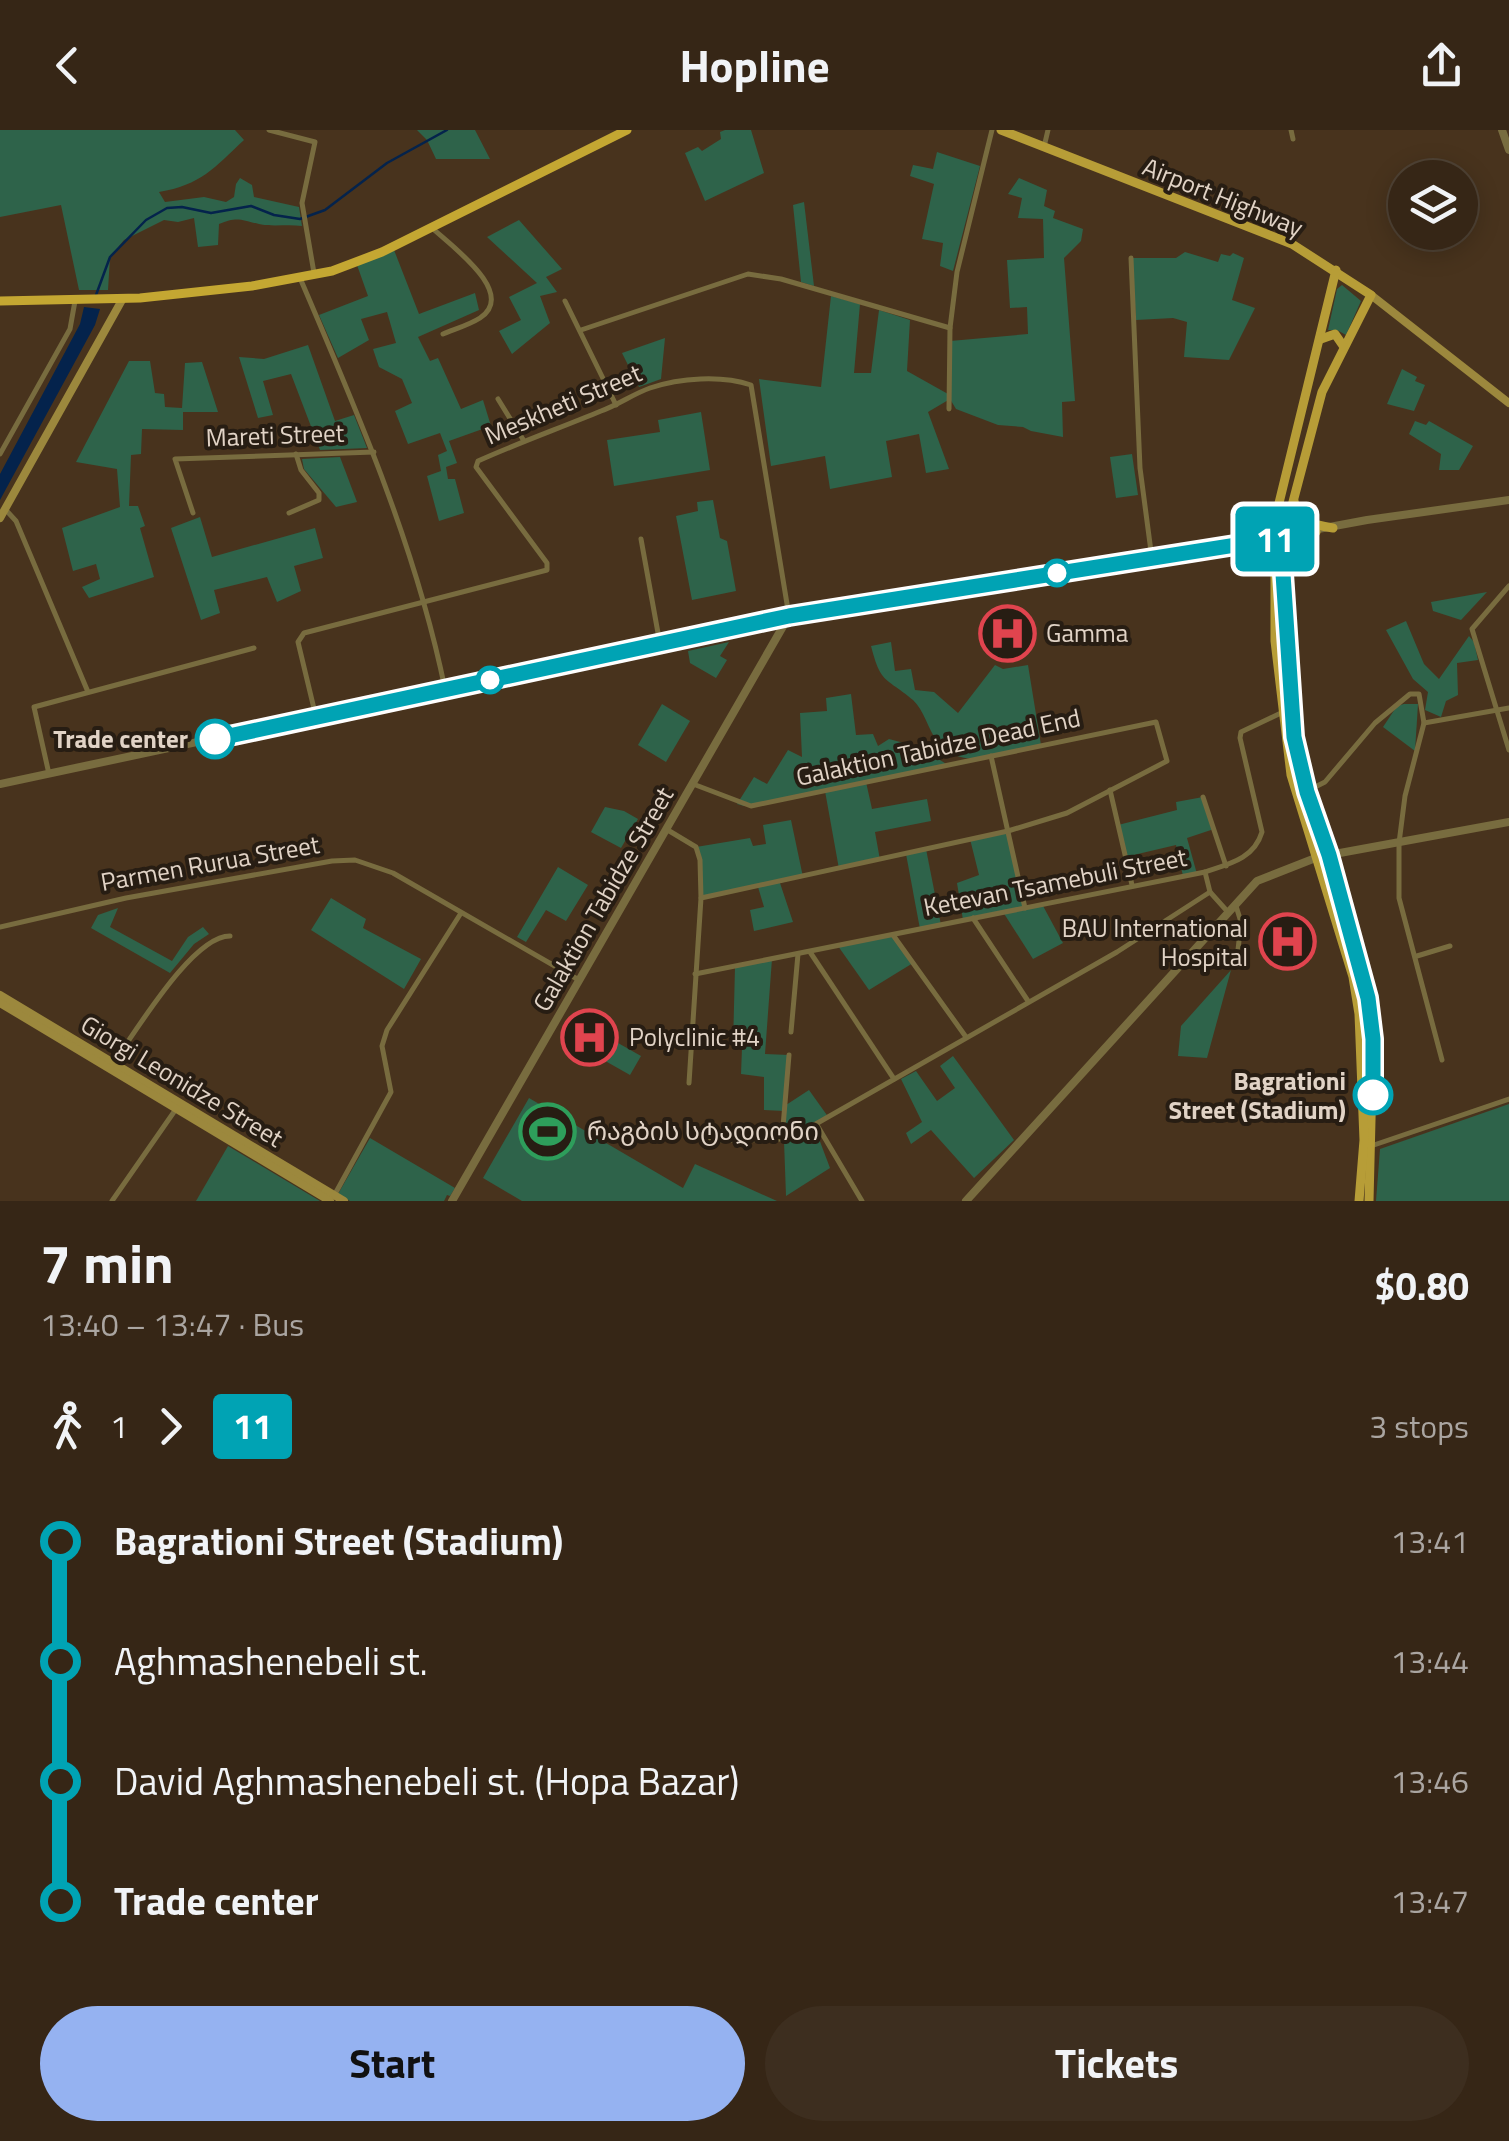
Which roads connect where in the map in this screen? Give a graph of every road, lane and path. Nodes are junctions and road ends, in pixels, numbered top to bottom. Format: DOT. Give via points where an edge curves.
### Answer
graph roads {
  1 [pos="269,130"];
  2 [pos="627,130"];
  3 [pos="992,130"];
  4 [pos="1001,130"];
  5 [pos="1048,130"];
  6 [pos="1291,130"];
  7 [pos="1502,130"];
  8 [pos="1293,139"];
  9 [pos="1044,147"];
  10 [pos="1509,150"];
  11 [pos="431,227"];
  12 [pos="1131,258"];
  13 [pos="1336,270"];
  14 [pos="314,275"];
  15 [pos="300,278"];
  16 [pos="1371,295"];
  17 [pos="75,298"];
  18 [pos="122,300"];
  19 [pos="566,300"];
  20 [pos="0,301"];
  21 [pos="950,328"];
  22 [pos="581,330"];
  23 [pos="443,334"];
  24 [pos="1321,339"];
  25 [pos="1344,347"];
  26 [pos="498,399"];
  27 [pos="1509,403"];
  28 [pos="616,404"];
  29 [pos="949,409"];
  30 [pos="524,441"];
  31 [pos="374,452"];
  32 [pos="0,454"];
  33 [pos="296,454"];
  34 [pos="1294,495"];
  35 [pos="1509,500"];
  36 [pos="1279,503"];
  37 [pos="2,513"];
  38 [pos="193,513"];
  39 [pos="289,513"];
  40 [pos="1332,528"];
  41 [pos="1316,532"];
  42 [pos="641,538"];
  43 [pos="1281,538"];
  44 [pos="1246,542"];
  45 [pos="1222,547"];
  46 [pos="1152,560"];
  47 [pos="1279,571"];
  48 [pos="1509,586"];
  49 [pos="422,601"];
  50 [pos="789,616"];
  51 [pos="660,644"];
  52 [pos="254,648"];
  53 [pos="446,690"];
  54 [pos="89,693"];
  55 [pos="1509,708"];
  56 [pos="1497,710"];
  57 [pos="1281,713"];
  58 [pos="316,717"];
  59 [pos="1424,723"];
  60 [pos="1509,750"];
  61 [pos="991,756"];
  62 [pos="49,774"];
  63 [pos="0,784"];
  64 [pos="692,784"];
  65 [pos="1110,790"];
  66 [pos="1307,792"];
  67 [pos="1203,798"];
  68 [pos="1509,822"];
  69 [pos="666,829"];
  70 [pos="1008,831"];
  71 [pos="1400,843"];
  72 [pos="1324,856"];
  73 [pos="1226,866"];
  74 [pos="1205,872"];
  75 [pos="1132,886"];
  76 [pos="1210,892"];
  77 [pos="701,898"];
  78 [pos="1231,907"];
  79 [pos="1025,908"];
  80 [pos="462,912"];
  81 [pos="974,918"];
  82 [pos="0,927"];
  83 [pos="894,934"];
  84 [pos="230,936"];
  85 [pos="1450,946"];
  86 [pos="1238,950"];
  87 [pos="810,952"];
  88 [pos="798,954"];
  89 [pos="1416,956"];
  90 [pos="695,974"];
  91 [pos="580,980"];
  92 [pos="0,995"];
  93 [pos="1028,1001"];
  94 [pos="0,1003"];
  95 [pos="791,1032"];
  96 [pos="966,1036"];
  97 [pos="789,1055"];
  98 [pos="1442,1060"];
  99 [pos="111,1066"];
  100 [pos="895,1080"];
  101 [pos="689,1083"];
  102 [pos="1509,1099"];
  103 [pos="176,1109"];
  104 [pos="817,1125"];
  105 [pos="782,1139"];
  106 [pos="705,1142"];
  107 [pos="1368,1147"];
  108 [pos="332,1199"];
  109 [pos="112,1201"];
  110 [pos="344,1201"];
  111 [pos="452,1201"];
  112 [pos="862,1201"];
  113 [pos="966,1201"];
  114 [pos="1358,1201"];
  115 [pos="1369,1201"];
  1 -- 14 [label="street" via="315,142 302,209"];
  2 -- 11 [label="highway"];
  3 -- 21 [label="street"];
  4 -- 9 [label="main road, Airport Highway"];
  5 -- 9 [label="street"];
  6 -- 8 [label="street"];
  7 -- 10 [label="street"];
  9 -- 13 [label="main road, Airport Highway" via="1292,244"];
  11 -- 14 [label="highway"];
  11 -- 23 [label="street" via="488,283 492,300 483,316"];
  12 -- 46 [label="street" via="1140,468"];
  13 -- 16 [label="main road, Airport Highway"];
  13 -- 24 [label="main road"];
  14 -- 15 [label="highway"];
  15 -- 18 [label="highway"];
  15 -- 31 [label="street"];
  16 -- 25 [label="main road"];
  16 -- 27 [label="main road, Airport Highway"];
  17 -- 18 [label="highway"];
  17 -- 20 [label="highway"];
  17 -- 32 [label="street" via="70,328"];
  18 -- 37 [label="main road"];
  19 -- 22 [label="street"];
  21 -- 22 [label="street" via="748,274"];
  21 -- 29 [label="street"];
  22 -- 28 [label="street"];
  24 -- 25 [label="main road" via="1335,334"];
  24 -- 36 [label="main road"];
  25 -- 34 [label="main road" via="1322,392"];
  26 -- 30 [label="street"];
  28 -- 30 [label="street, Meskheti Street"];
  28 -- 50 [label="street, Meskheti Street" via="672,382 750,386"];
  30 -- 49 [label="street, Meskheti Street" via="476,465 547,570"];
  31 -- 33 [label="street, Mareti Street"];
  31 -- 49 [label="street"];
  33 -- 38 [label="street, Mareti Street" via="176,459"];
  33 -- 39 [label="street" via="320,493 319,500"];
  34 -- 40 [label="main road" via="1303,519"];
  34 -- 43 [label="main road"];
  35 -- 40 [label="street"];
  36 -- 43 [label="main road"];
  36 -- 44 [label="main road" via="1266,527"];
  37 -- 54 [label="street" via="16,520"];
  40 -- 41 [label="street"];
  41 -- 43 [label="street"];
  41 -- 47 [label="main road"];
  42 -- 51 [label="street"];
  43 -- 44 [label="street"];
  43 -- 47 [label="main road"];
  44 -- 45 [label="street"];
  45 -- 46 [label="street"];
  45 -- 47 [label="main road" via="1256,555"];
  46 -- 50 [label="street"];
  47 -- 57 [label="main road"];
  47 -- 66 [label="main road" via="1294,737"];
  48 -- 56 [label="street" via="1472,629"];
  49 -- 53 [label="street"];
  49 -- 58 [label="street" via="300,637"];
  50 -- 51 [label="street"];
  50 -- 64 [label="street, Galaktion Tabidze Street"];
  51 -- 53 [label="street"];
  52 -- 54 [label="street"];
  53 -- 58 [label="street"];
  54 -- 62 [label="street" via="33,709"];
  55 -- 56 [label="street"];
  56 -- 59 [label="street"];
  56 -- 60 [label="street"];
  57 -- 72 [label="main road" via="1291,776"];
  57 -- 73 [label="street, Ketevan Tsamebuli Street" via="1242,732 1262,832 1252,852"];
  58 -- 62 [label="street"];
  59 -- 66 [label="street" via="1422,700 1414,692"];
  59 -- 71 [label="street"];
  61 -- 64 [label="street, Galaktion Tabidze Dead End" via="751,806"];
  61 -- 65 [label="street, Galaktion Tabidze Dead End" via="1156,722 1167,760"];
  61 -- 70 [label="street"];
  62 -- 63 [label="street"];
  64 -- 69 [label="street, Galaktion Tabidze Street"];
  65 -- 70 [label="street" via="1067,813"];
  65 -- 75 [label="street"];
  66 -- 72 [label="main road"];
  67 -- 73 [label="street"];
  68 -- 71 [label="street"];
  69 -- 77 [label="street" via="696,847"];
  69 -- 91 [label="street, Galaktion Tabidze Street"];
  70 -- 77 [label="street"];
  70 -- 79 [label="street"];
  71 -- 72 [label="street"];
  71 -- 89 [label="street" via="1399,898"];
  72 -- 78 [label="street" via="1257,881"];
  72 -- 107 [label="main road" via="1359,1014"];
  73 -- 74 [label="street, Ketevan Tsamebuli Street"];
  74 -- 75 [label="street, Ketevan Tsamebuli Street"];
  74 -- 76 [label="street"];
  75 -- 79 [label="street, Ketevan Tsamebuli Street"];
  76 -- 78 [label="street"];
  76 -- 93 [label="street"];
  77 -- 90 [label="street"];
  78 -- 86 [label="street" via="1241,922"];
  78 -- 113 [label="street"];
  79 -- 81 [label="street, Ketevan Tsamebuli Street"];
  80 -- 82 [label="street, Parmen Rurua Street" via="393,873 338,860"];
  80 -- 91 [label="street, Parmen Rurua Street"];
  80 -- 108 [label="street" via="387,1030 382,1046 391,1092"];
  81 -- 83 [label="street, Ketevan Tsamebuli Street"];
  81 -- 93 [label="street"];
  83 -- 87 [label="street, Ketevan Tsamebuli Street"];
  83 -- 96 [label="street"];
  84 -- 99 [label="street" via="210,941 192,958"];
  85 -- 89 [label="street"];
  87 -- 88 [label="street, Ketevan Tsamebuli Street"];
  87 -- 100 [label="street"];
  88 -- 90 [label="street, Ketevan Tsamebuli Street"];
  88 -- 95 [label="street"];
  89 -- 98 [label="street"];
  90 -- 101 [label="street"];
  91 -- 111 [label="street, Galaktion Tabidze Street"];
  92 -- 99 [label="main road, Giorgi Leonidze Street"];
  93 -- 96 [label="street"];
  94 -- 99 [label="main road, Giorgi Leonidze Street"];
  96 -- 100 [label="street"];
  97 -- 105 [label="street"];
  99 -- 103 [label="main road, Giorgi Leonidze Street"];
  99 -- 108 [label="main road, Giorgi Leonidze Street"];
  100 -- 104 [label="street"];
  102 -- 107 [label="street"];
  103 -- 108 [label="main road, Giorgi Leonidze Street"];
  103 -- 109 [label="street"];
  104 -- 105 [label="street"];
  104 -- 112 [label="street"];
  105 -- 106 [label="street"];
  107 -- 114 [label="main road"];
  107 -- 115 [label="main road"];
  108 -- 110 [label="main road, Giorgi Leonidze Street"];
}
